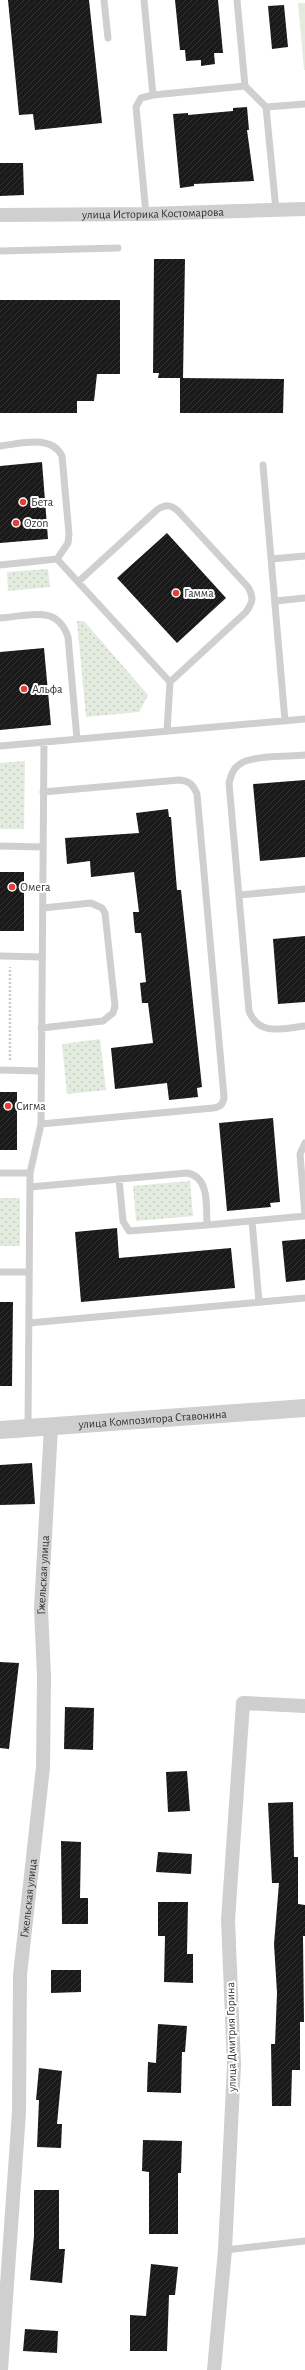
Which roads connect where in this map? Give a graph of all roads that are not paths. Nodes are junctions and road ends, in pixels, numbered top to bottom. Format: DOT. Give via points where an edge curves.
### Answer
graph roads {
  1 [pos="104,0"];
  2 [pos="144,0"];
  3 [pos="237,0"];
  4 [pos="108,38"];
  5 [pos="245,86"];
  6 [pos="153,95"];
  7 [pos="305,104"];
  8 [pos="266,107"];
  9 [pos="305,209"];
  10 [pos="276,210"];
  11 [pos="146,214"];
  12 [pos="0,215"];
  13 [pos="118,248"];
  14 [pos="0,251"];
  15 [pos="0,446"];
  16 [pos="263,465"];
  17 [pos="305,556"];
  18 [pos="57,559"];
  19 [pos="271,559"];
  20 [pos="0,565"];
  21 [pos="78,582"];
  22 [pos="305,598"];
  23 [pos="275,600"];
  24 [pos="0,618"];
  25 [pos="170,682"];
  26 [pos="305,719"];
  27 [pos="285,721"];
  28 [pos="168,731"];
  29 [pos="78,739"];
  30 [pos="44,742"];
  31 [pos="0,746"];
  32 [pos="305,755"];
  33 [pos="44,792"];
  34 [pos="0,846"];
  35 [pos="43,847"];
  36 [pos="305,889"];
  37 [pos="239,895"];
  38 [pos="42,908"];
  39 [pos="0,956"];
  40 [pos="42,957"];
  41 [pos="305,1026"];
  42 [pos="42,1028"];
  43 [pos="0,1070"];
  44 [pos="41,1071"];
  45 [pos="41,1124"];
  46 [pos="305,1143"];
  47 [pos="0,1173"];
  48 [pos="30,1173"];
  49 [pos="119,1179"];
  50 [pos="30,1187"];
  51 [pos="305,1216"];
  52 [pos="252,1221"];
  53 [pos="207,1225"];
  54 [pos="0,1272"];
  55 [pos="29,1272"];
  56 [pos="305,1298"];
  57 [pos="259,1302"];
  58 [pos="29,1323"];
  59 [pos="305,1408"];
  60 [pos="51,1427"];
  61 [pos="28,1428"];
  62 [pos="0,1430"];
  63 [pos="305,1706"];
  64 [pos="305,2241"];
  65 [pos="225,2250"];
  66 [pos="2,2332"];
  67 [pos="1,2370"];
  68 [pos="214,2370"];
  1 -- 4 [label="lane"];
  2 -- 6 [label="lane"];
  3 -- 5 [label="lane"];
  5 -- 6 [label="lane"];
  5 -- 8 [label="lane"];
  6 -- 11 [label="lane" via="141,98 136,107"];
  7 -- 8 [label="lane"];
  8 -- 10 [label="lane"];
  9 -- 10 [label="street, улица Историка Костомарова"];
  10 -- 11 [label="street, улица Историка Костомарова"];
  11 -- 12 [label="street, улица Историка Костомарова"];
  13 -- 14 [label="lane"];
  15 -- 18 [label="lane" via="45,442 53,444 62,456 69,534 68,543"];
  16 -- 19 [label="lane"];
  17 -- 19 [label="lane"];
  18 -- 20 [label="lane"];
  18 -- 21 [label="lane"];
  19 -- 23 [label="lane"];
  21 -- 25 [label="lane"];
  21 -- 25 [label="lane" via="165,505 172,506 248,587 253,595 252,603 246,612"];
  22 -- 23 [label="lane"];
  23 -- 27 [label="lane"];
  24 -- 29 [label="lane" via="45,614 57,618 64,626 68,637"];
  25 -- 28 [label="lane"];
  26 -- 27 [label="lane"];
  27 -- 28 [label="lane"];
  28 -- 29 [label="lane"];
  29 -- 30 [label="lane"];
  30 -- 31 [label="lane"];
  30 -- 33 [label="lane"];
  32 -- 37 [label="lane" via="250,760 239,764 232,772 229,783"];
  33 -- 35 [label="lane"];
  33 -- 45 [label="lane" via="179,780 188,781 193,786 197,794 224,1097 220,1107"];
  34 -- 35 [label="lane"];
  35 -- 38 [label="lane"];
  36 -- 37 [label="lane"];
  37 -- 41 [label="lane" via="253,1020 262,1028"];
  38 -- 40 [label="lane"];
  38 -- 42 [label="lane" via="91,903 105,912 115,1006 114,1013 103,1021"];
  39 -- 40 [label="lane"];
  40 -- 42 [label="lane"];
  42 -- 44 [label="lane"];
  43 -- 44 [label="lane"];
  44 -- 45 [label="lane"];
  45 -- 48 [label="lane"];
  46 -- 51 [label="lane" via="300,1154"];
  47 -- 48 [label="lane"];
  48 -- 50 [label="lane"];
  49 -- 50 [label="lane"];
  49 -- 53 [label="lane" via="195,1174 204,1186"];
  49 -- 53 [label="lane" via="123,1221 129,1230"];
  50 -- 55 [label="lane"];
  51 -- 52 [label="lane"];
  52 -- 53 [label="lane"];
  52 -- 57 [label="lane"];
  54 -- 55 [label="lane"];
  55 -- 58 [label="lane"];
  56 -- 57 [label="lane"];
  57 -- 58 [label="lane"];
  58 -- 61 [label="lane"];
  59 -- 60 [label="street, улица Композитора Ставонина"];
  60 -- 61 [label="street, улица Композитора Ставонина"];
  60 -- 66 [label="street, Гжельская улица" via="41,1608 43,1767 20,1975 19,2112"];
  61 -- 62 [label="street, улица Композитора Ставонина"];
  63 -- 65 [label="street, улица Дмитрия Горина" via="243,1703 228,1920 234,2065"];
  64 -- 65 [label="lane"];
  65 -- 68 [label="street, улица Дмитрия Горина"];
  66 -- 67 [label="street, Гжельская улица"];
}
